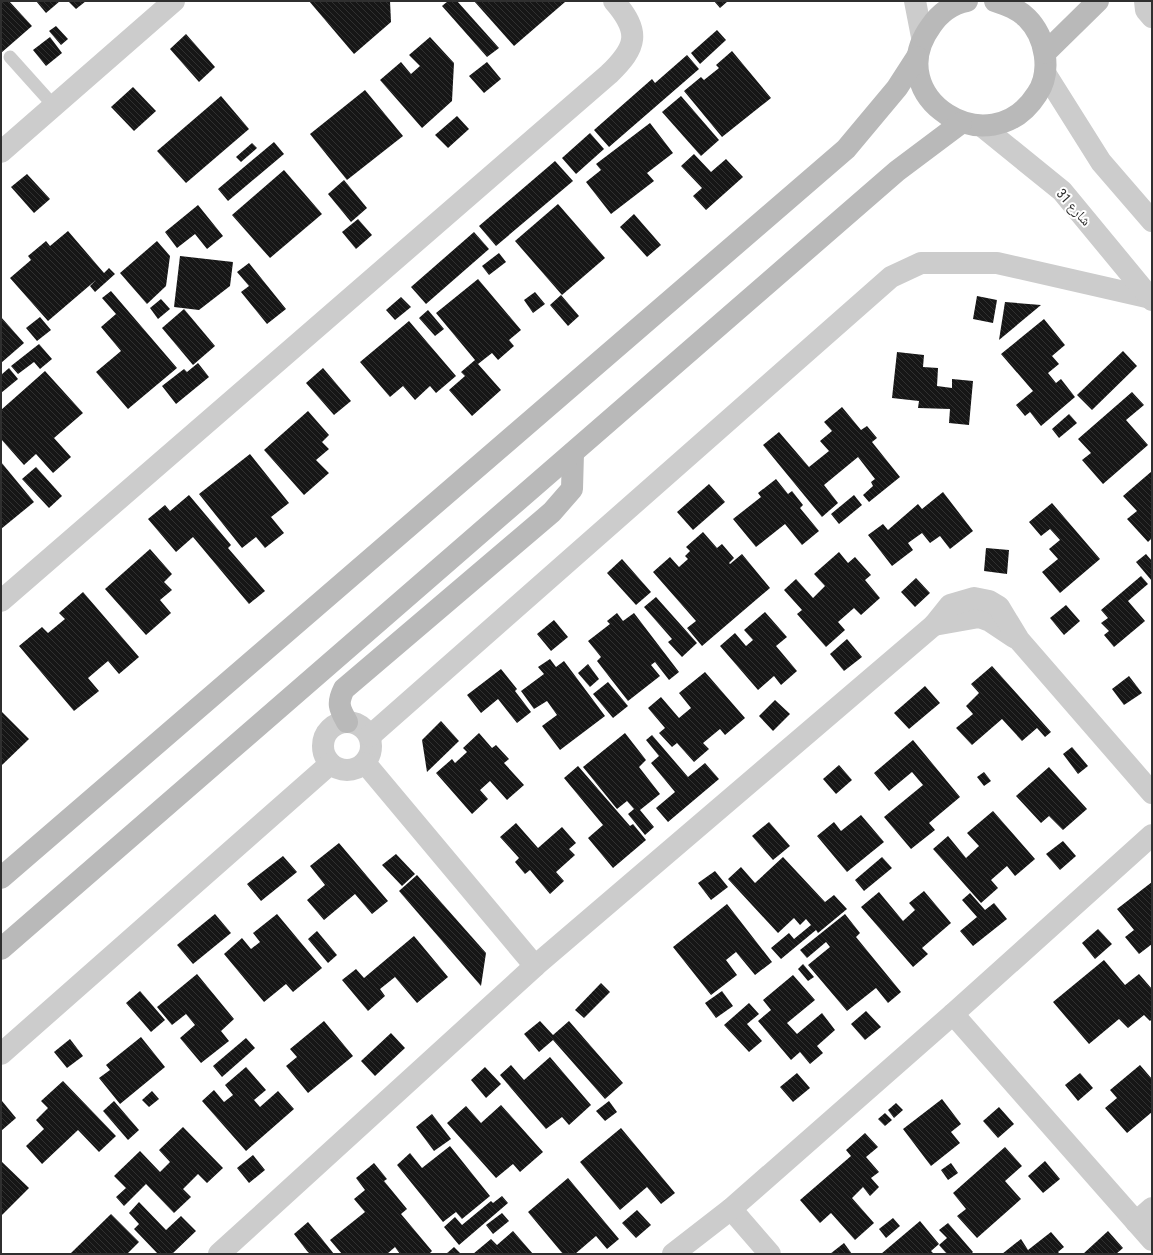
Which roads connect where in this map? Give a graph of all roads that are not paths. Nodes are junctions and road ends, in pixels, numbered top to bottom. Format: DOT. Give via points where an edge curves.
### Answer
graph roads {
  1 [pos="174,1"];
  2 [pos="614,1"];
  3 [pos="915,1"];
  4 [pos="968,1"];
  5 [pos="996,1"];
  6 [pos="1098,1"];
  7 [pos="1145,1"];
  8 [pos="1152,17"];
  9 [pos="920,47"];
  10 [pos="10,57"];
  11 [pos="1045,63"];
  12 [pos="54,106"];
  13 [pos="961,123"];
  14 [pos="983,127"];
  15 [pos="1,152"];
  16 [pos="1152,221"];
  17 [pos="1151,299"];
  18 [pos="573,453"];
  19 [pos="1,601"];
  20 [pos="347,722"];
  21 [pos="370,736"];
  22 [pos="330,764"];
  23 [pos="365,764"];
  24 [pos="1152,793"];
  25 [pos="1152,835"];
  26 [pos="1,878"];
  27 [pos="1,949"];
  28 [pos="535,966"];
  29 [pos="953,1014"];
  30 [pos="1,1054"];
  31 [pos="731,1209"];
  32 [pos="1144,1215"];
  33 [pos="1152,1240"];
  34 [pos="219,1254"];
  35 [pos="673,1254"];
  36 [pos="770,1254"];
  1 -- 12 [label="street"];
  2 -- 19 [label="street" via="628,19 632,35 630,50 609,74"];
  3 -- 9 [label="street"];
  4 -- 9 [label="main road" via="949,8 937,17"];
  5 -- 11 [label="main road" via="1012,7 1028,18 1039,34"];
  6 -- 11 [label="main road"];
  7 -- 8 [label="street" via="1146,10"];
  9 -- 13 [label="main road" via="918,77 924,90 939,110"];
  9 -- 26 [label="main road" via="897,88 846,149"];
  10 -- 12 [label="lane"];
  11 -- 14 [label="main road" via="1038,94 1024,111 1005,122"];
  11 -- 16 [label="street" via="1101,162"];
  12 -- 15 [label="street"];
  13 -- 14 [label="main road"];
  13 -- 18 [label="main road" via="897,171"];
  14 -- 17 [label="street, شارع 31" via="1062,191"];
  17 -- 21 [label="street" via="997,263 921,263 891,277"];
  18 -- 20 [label="main road" via="572,489 552,512 344,689 338,700"];
  18 -- 27 [label="main road"];
  20 -- 21 [label="street" via="356,723"];
  20 -- 22 [label="street" via="329,729 324,737 322,747 324,756"];
  21 -- 23 [label="street" via="371,750"];
  22 -- 23 [label="street" via="348,771"];
  22 -- 30 [label="street"];
  23 -- 28 [label="street"];
  24 -- 28 [label="street" via="1019,640 999,606 974,598 950,605 934,625"];
  25 -- 29 [label="street"];
  28 -- 34 [label="street"];
  29 -- 31 [label="street"];
  29 -- 32 [label="street"];
  31 -- 35 [label="street"];
  31 -- 36 [label="street"];
  32 -- 33 [label="street"];
}
